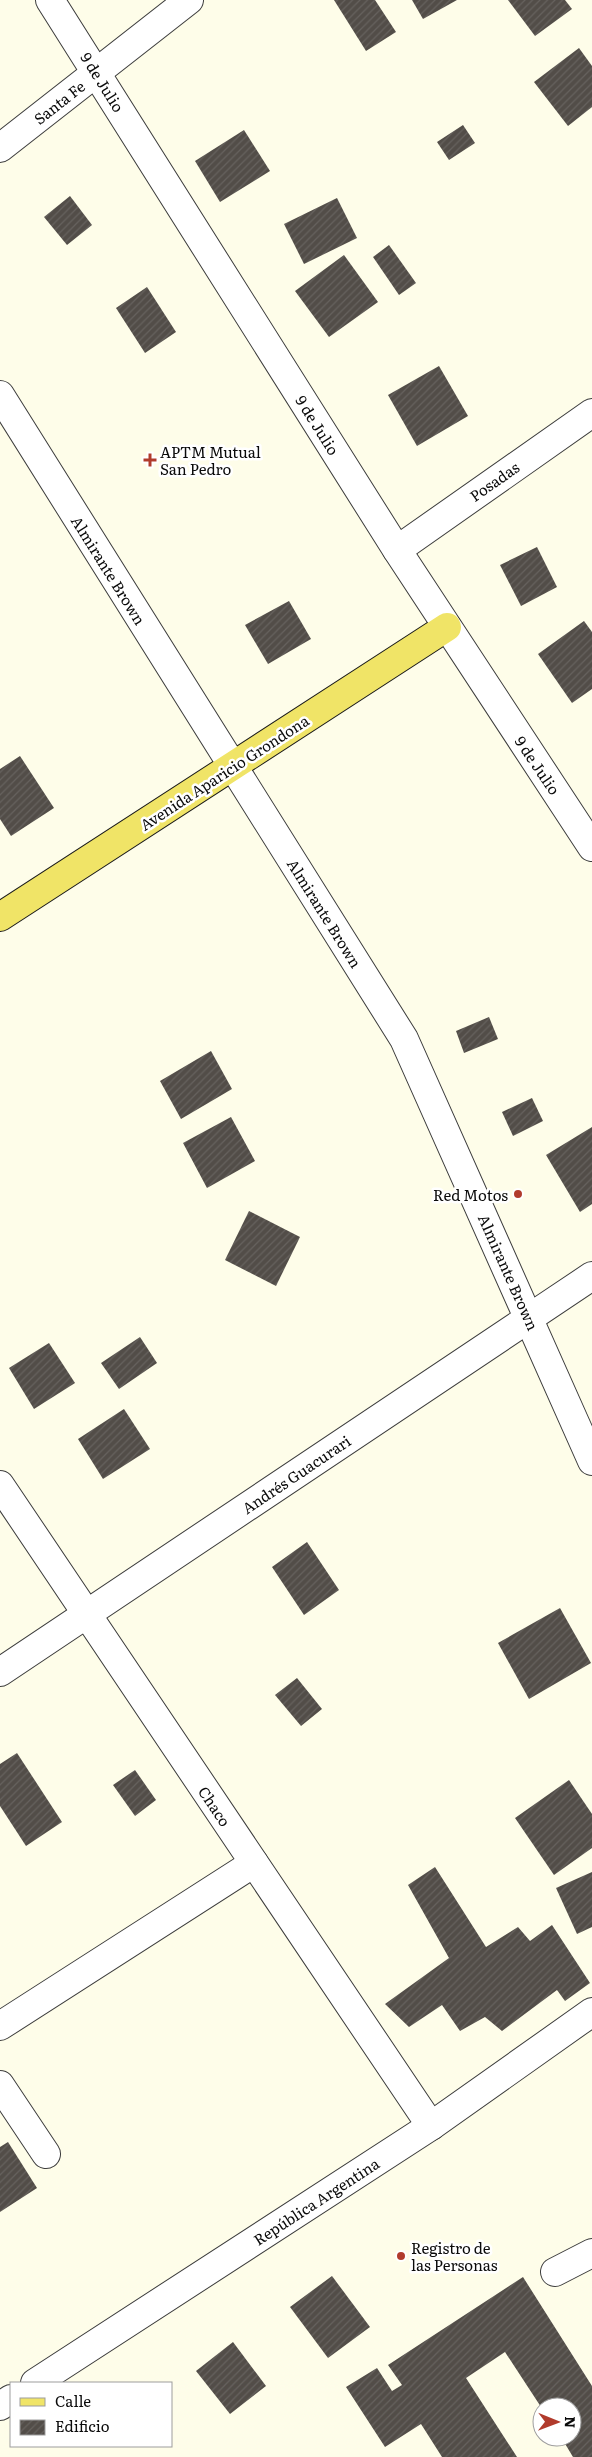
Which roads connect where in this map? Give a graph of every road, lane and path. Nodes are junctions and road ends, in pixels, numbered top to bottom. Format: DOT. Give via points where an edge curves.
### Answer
graph roads {
  1 [pos="50,0"];
  2 [pos="189,0"];
  3 [pos="97,72"];
  4 [pos="0,148"];
  5 [pos="0,395"];
  6 [pos="592,413"];
  7 [pos="397,550"];
  8 [pos="447,627"];
  9 [pos="233,767"];
  10 [pos="592,846"];
  11 [pos="0,917"];
  12 [pos="592,1276"];
  13 [pos="530,1317"];
  14 [pos="592,1461"];
  15 [pos="0,1485"];
  16 [pos="86,1616"];
  17 [pos="0,1672"];
  18 [pos="254,1863"];
  19 [pos="592,2012"];
  20 [pos="0,2026"];
  21 [pos="0,2085"];
  22 [pos="431,2126"];
  23 [pos="46,2154"];
  24 [pos="592,2253"];
  25 [pos="555,2272"];
  26 [pos="37,2382"];
  1 -- 3 [label="street, 9 de Julio"];
  2 -- 3 [label="street, Santa Fe"];
  3 -- 4 [label="street, Santa Fe"];
  3 -- 7 [label="street, 9 de Julio"];
  5 -- 9 [label="street, Almirante Brown"];
  6 -- 7 [label="street, Posadas"];
  7 -- 8 [label="street, 9 de Julio"];
  8 -- 9 [label="main road, Avenida Aparicio Grondona"];
  8 -- 10 [label="street, 9 de Julio"];
  9 -- 11 [label="main road, Avenida Aparicio Grondona"];
  9 -- 13 [label="street, Almirante Brown" via="404,1039"];
  12 -- 13 [label="street, Andrés Guacurari"];
  13 -- 14 [label="street, Almirante Brown"];
  13 -- 16 [label="street, Andrés Guacurari"];
  15 -- 16 [label="street, Chaco"];
  16 -- 17 [label="street, Andrés Guacurari"];
  16 -- 18 [label="street, Chaco"];
  18 -- 20 [label="street"];
  18 -- 22 [label="street, Chaco"];
  19 -- 22 [label="street, República Argentina"];
  21 -- 23 [label="street"];
  22 -- 26 [label="street, República Argentina"];
  24 -- 25 [label="street"];
}
